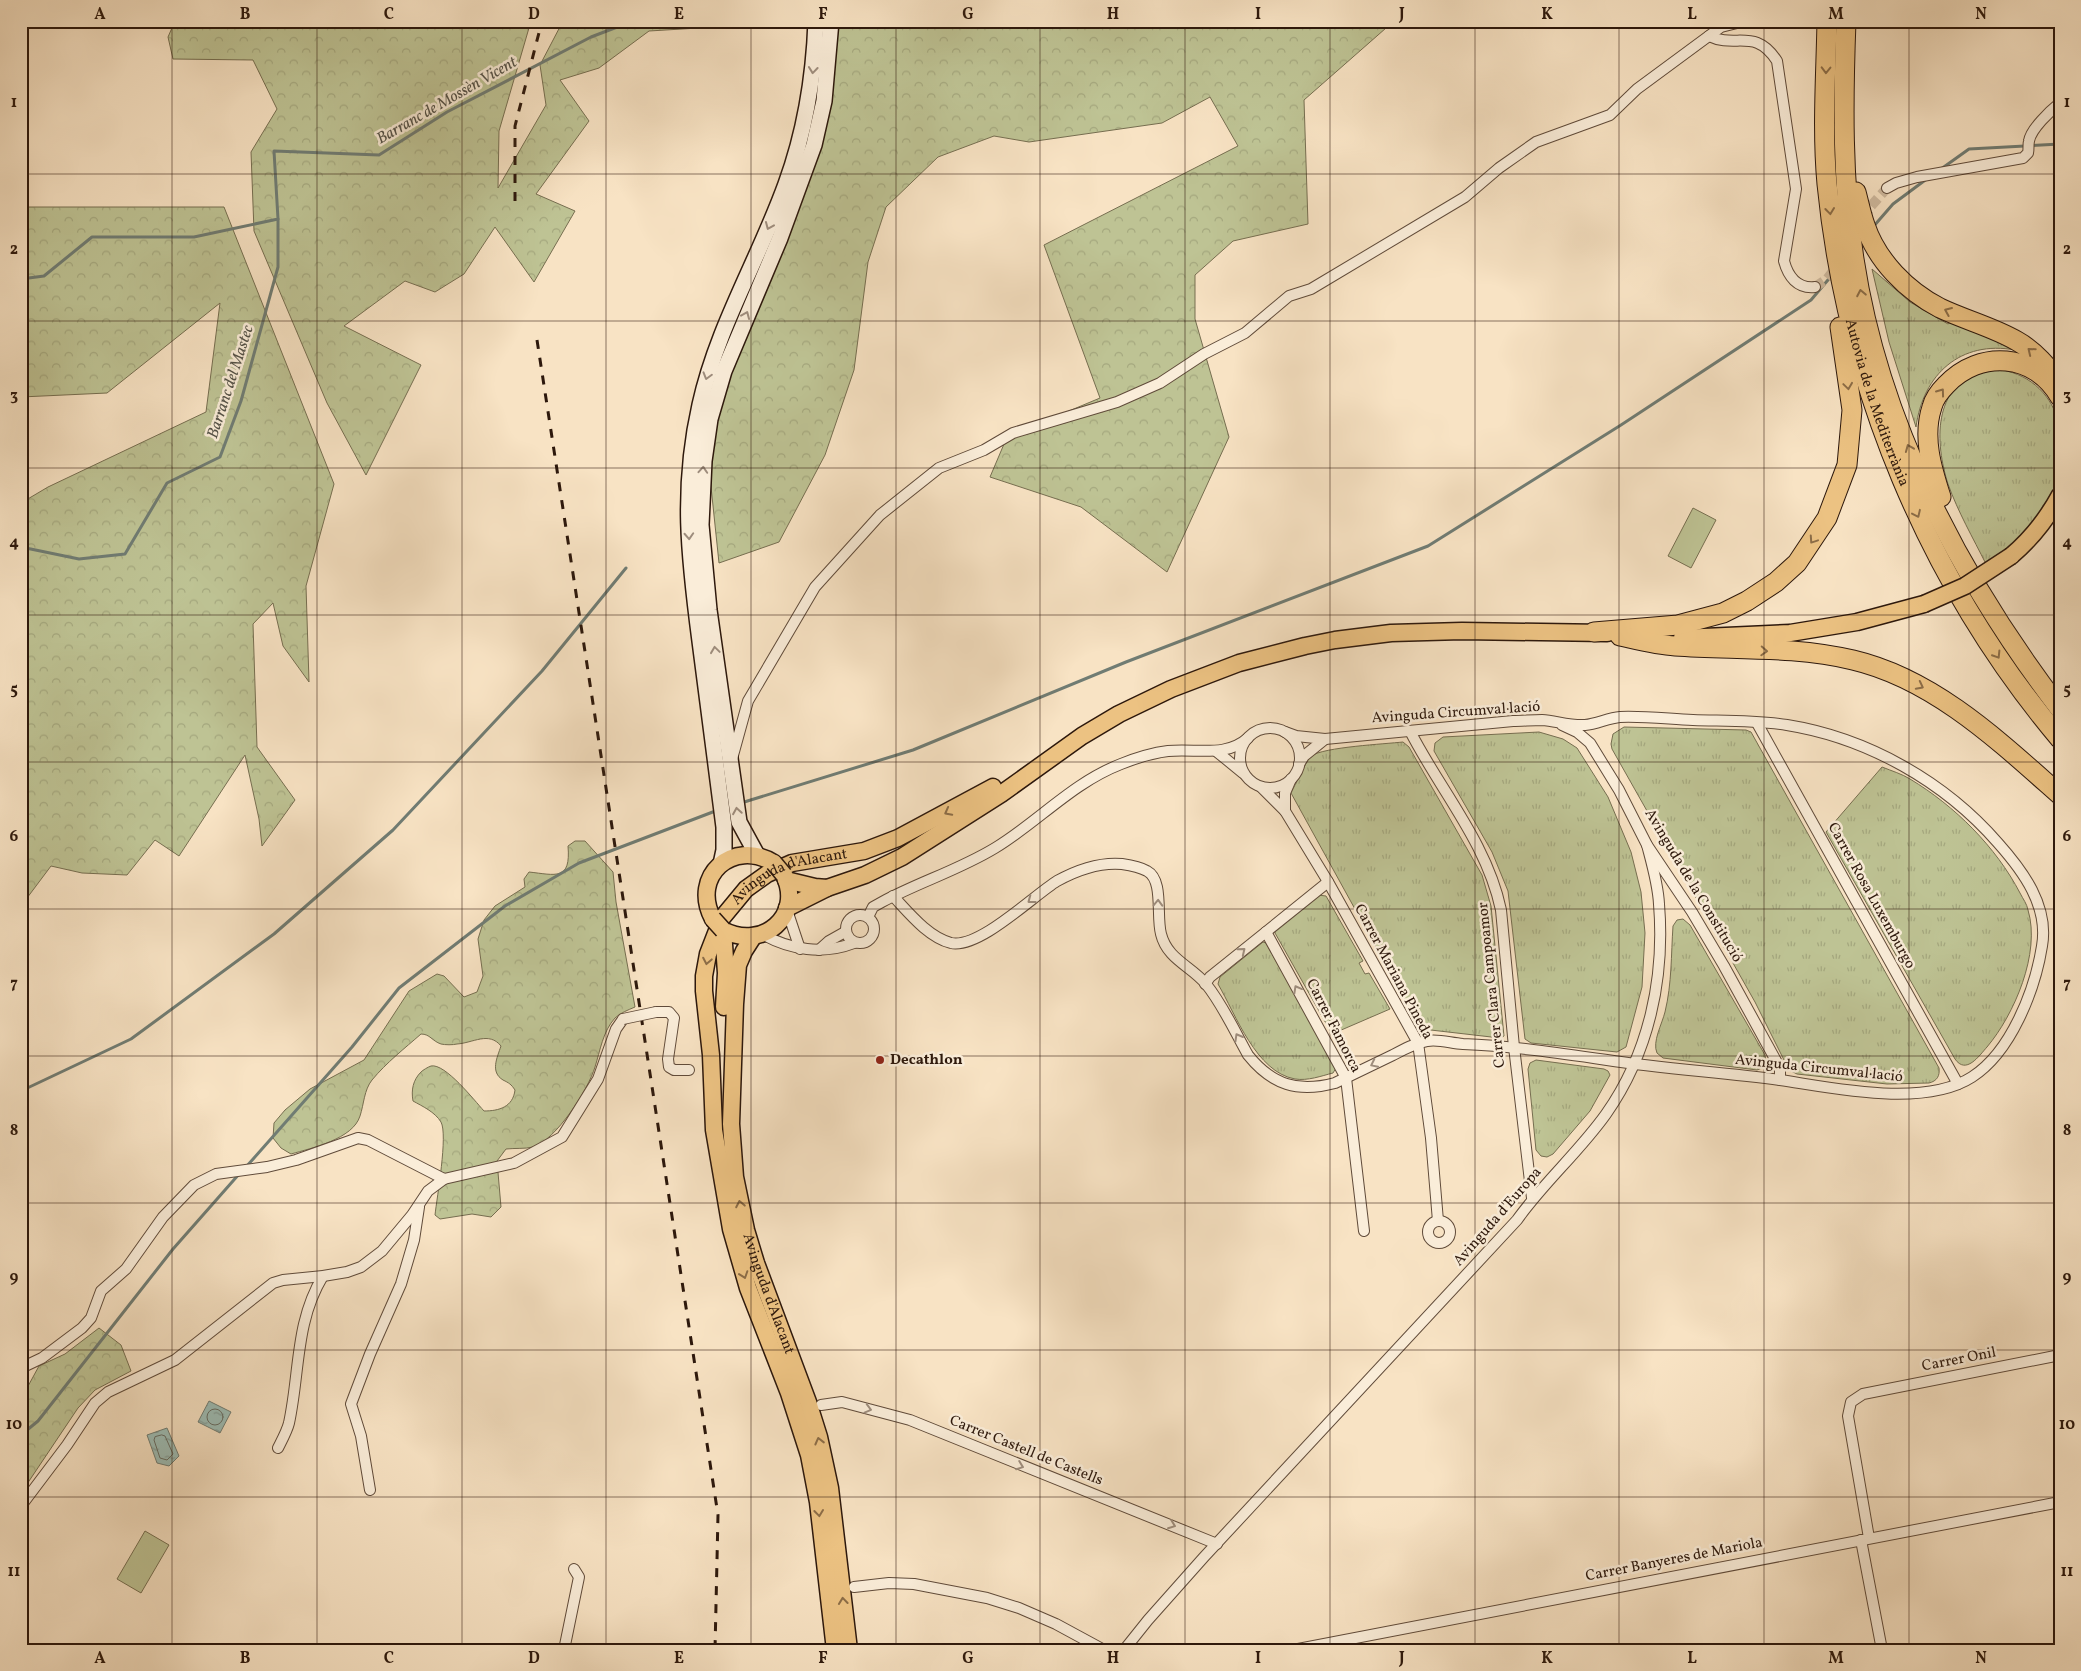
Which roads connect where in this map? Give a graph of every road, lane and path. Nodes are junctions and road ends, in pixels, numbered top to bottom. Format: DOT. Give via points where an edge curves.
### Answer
graph roads {
  1 [pos="816,21"];
  2 [pos="831,21"];
  3 [pos="1757,21"];
  4 [pos="1805,21"];
  5 [pos="1827,21"];
  6 [pos="1846,21"];
  7 [pos="1920,21"];
  8 [pos="1709,36"];
  9 [pos="2060,103"];
  10 [pos="1844,115"];
  11 [pos="1888,188"];
  12 [pos="1838,268"];
  13 [pos="1815,287"];
  14 [pos="2060,383"];
  15 [pos="2060,397"];
  16 [pos="2060,496"];
  17 [pos="1959,556"];
  18 [pos="1594,632"];
  19 [pos="2060,709"];
  20 [pos="1757,722"];
  21 [pos="1559,724"];
  22 [pos="1410,731"];
  23 [pos="1285,732"];
  24 [pos="1082,736"];
  25 [pos="1248,738"];
  26 [pos="2060,739"];
  27 [pos="1325,740"];
  28 [pos="1216,752"];
  29 [pos="730,765"];
  30 [pos="1299,765"];
  31 [pos="1245,775"];
  32 [pos="1293,777"];
  33 [pos="1255,784"];
  34 [pos="2060,795"];
  35 [pos="1285,811"];
  36 [pos="1647,845"];
  37 [pos="756,855"];
  38 [pos="721,864"];
  39 [pos="781,873"];
  40 [pos="1328,882"];
  41 [pos="827,888"];
  42 [pos="894,896"];
  43 [pos="787,909"];
  44 [pos="868,917"];
  45 [pos="718,924"];
  46 [pos="845,932"];
  47 [pos="1266,932"];
  48 [pos="758,936"];
  49 [pos="854,943"];
  50 [pos="800,949"];
  51 [pos="819,950"];
  52 [pos="1206,984"];
  53 [pos="1418,1043"];
  54 [pos="1514,1046"];
  55 [pos="1634,1064"];
  56 [pos="689,1070"];
  57 [pos="1346,1078"];
  58 [pos="1780,1080"];
  59 [pos="1958,1084"];
  60 [pos="719,1159"];
  61 [pos="444,1178"];
  62 [pos="1532,1198"];
  63 [pos="420,1203"];
  64 [pos="1438,1221"];
  65 [pos="1364,1231"];
  66 [pos="323,1276"];
  67 [pos="2060,1355"];
  68 [pos="21,1368"];
  69 [pos="821,1404"];
  70 [pos="278,1448"];
  71 [pos="370,1490"];
  72 [pos="2060,1502"];
  73 [pos="21,1506"];
  74 [pos="1865,1539"];
  75 [pos="1217,1544"];
  76 [pos="574,1569"];
  77 [pos="854,1587"];
  78 [pos="2060,1648"];
  79 [pos="564,1650"];
  80 [pos="835,1650"];
  81 [pos="849,1650"];
  82 [pos="1104,1650"];
  83 [pos="1124,1650"];
  84 [pos="1293,1650"];
  85 [pos="1882,1650"];
  86 [pos="2053,1650"];
  1 -- 38 [label="main road, one-way" via="812,75 801,139 786,185 711,363 690,462 687,506 690,559 724,826"];
  29 -- 2 [label="main road, one-way" via="701,525 706,439 724,371 780,238 814,145 824,101"];
  3 -- 8 [label="street" via="1721,27"];
  4 -- 7 [label="street, bridge"];
  5 -- 12 [label="highway, Autovia de la Mediterrània, one-way" via="1825,140"];
  6 -- 10 [label="highway, Autovia de la Mediterrània"];
  8 -- 13 [label="street" via="1716,40 1742,39 1759,43 1777,61 1796,188 1784,261 1796,283"];
  8 -- 29 [label="street" via="1637,89 1610,115 1536,142 1498,168 1465,197 1311,288 1289,296 1245,333 1204,354 1160,383 1118,402 1012,433 984,450 939,468 880,515 815,587 748,702"];
  9 -- 11 [label="street" via="2034,132 2028,153 2023,158 1917,176"];
  14 -- 10 [label="highway, one-way" via="2048,366 2017,341 1939,308 1918,294 1881,256 1865,226 1855,189 1852,141"];
  17 -- 10 [label="highway, Autovia de la Mediterrània, one-way" via="1938,517 1894,412 1867,324 1854,260 1844,166"];
  12 -- 18 [label="highway, one-way" via="1836,299 1852,410 1851,437 1847,465 1839,488 1827,518 1812,542 1797,563 1776,582 1723,613 1678,625"];
  12 -- 26 [label="highway, Autovia de la Mediterrània, one-way" via="1870,399 1927,534 1944,568 2009,674"];
  17 -- 15 [label="highway, one-way" via="1955,533 1931,466 1928,442 1932,405 1940,391 1968,367 1998,360 2035,371"];
  16 -- 18 [label="main road, bridge" via="2039,529 2024,545 1965,586 1924,604 1857,622 1790,633 1685,638"];
  17 -- 19 [label="highway, Autovia de la Mediterrània" via="2002,630"];
  18 -- 24 [label="main road" via="1391,633 1305,646 1239,663 1201,677 1119,714"];
  18 -- 34 [label="highway, one-way" via="1673,646 1810,652 1853,660 1893,673 1926,689 1967,717"];
  20 -- 21 [label="street, Avinguda Circumval·lació" via="1617,717 1586,725"];
  20 -- 59 [label="street, Carrer Rosa Luxemburgo"];
  20 -- 59 [label="street, Avinguda Circumval·lació" via="1825,733 1861,745 1926,780 1987,830 2027,880 2037,902 2044,935 2029,999 1998,1052 1972,1078"];
  21 -- 22 [label="street, Avinguda Circumval·lació" via="1543,720 1520,721"];
  21 -- 36 [label="street, Avinguda de la Constitució" via="1577,732 1590,743"];
  22 -- 27 [label="street, Avinguda Circumval·lació"];
  22 -- 54 [label="street, Carrer Clara Campoamor" via="1494,881 1501,910"];
  23 -- 25 [label="street" via="1270,727 1259,729"];
  23 -- 27 [label="street, Avinguda Circumval·lació"];
  23 -- 30 [label="street" via="1295,741"];
  24 -- 41 [label="main road" via="1001,794 902,857 865,875"];
  24 -- 60 [label="main road, Avinguda d'Alacant, one-way" via="981,795 898,838 864,851 792,863 757,880 736,900 716,930 704,976 714,1130"];
  25 -- 28 [label="street" via="1238,746"];
  25 -- 31 [label="street" via="1240,752"];
  27 -- 30 [label="street" via="1304,756"];
  28 -- 31 [label="street"];
  28 -- 42 [label="street" via="1168,751 1120,764 1072,790 990,851 947,874"];
  37 -- 29 [label="main road, one-way" via="739,822"];
  30 -- 32 [label="street"];
  31 -- 33 [label="street"];
  32 -- 33 [label="street" via="1272,788"];
  32 -- 35 [label="street" via="1285,793"];
  33 -- 35 [label="street, Carrer Mariana Pineda"];
  35 -- 40 [label="street, Carrer Mariana Pineda"];
  36 -- 55 [label="street, Avinguda d'Europa" via="1659,904 1659,970 1655,1000"];
  36 -- 58 [label="street, Avinguda de la Constitució" via="1724,966 1780,1068"];
  37 -- 38 [label="main road" via="738,855"];
  37 -- 39 [label="main road"];
  38 -- 45 [label="main road" via="711,875 706,890 707,905"];
  39 -- 41 [label="main road" via="815,887"];
  39 -- 43 [label="main road" via="789,898"];
  40 -- 47 [label="street"];
  40 -- 53 [label="street, Carrer Mariana Pineda"];
  41 -- 43 [label="main road"];
  42 -- 44 [label="street" via="873,907"];
  52 -- 42 [label="street, Avinguda Circumval·lació, one-way" via="1172,956 1161,937 1158,884 1153,876 1148,871 1128,865 1099,865 1069,875 997,926 967,942 954,944 914,919"];
  43 -- 48 [label="main road" via="777,925"];
  43 -- 50 [label="street"];
  44 -- 46 [label="street" via="850,918"];
  44 -- 49 [label="street" via="874,925 873,934 867,942"];
  45 -- 48 [label="main road" via="737,936"];
  45 -- 60 [label="main road, Avinguda d'Alacant" via="726,973 720,1060"];
  46 -- 49 [label="street"];
  46 -- 51 [label="street"];
  52 -- 47 [label="street, one-way" via="1210,977"];
  57 -- 47 [label="street, Carrer Famorca, one-way"];
  48 -- 50 [label="street"];
  81 -- 48 [label="main road, Avinguda d'Alacant, one-way" via="830,1488 819,1437 756,1263 735,1177 731,1132 732,1055 738,965 744,951"];
  49 -- 51 [label="street"];
  50 -- 51 [label="street"];
  57 -- 52 [label="street, Avinguda Circumval·lació, one-way" via="1311,1087 1278,1082 1248,1055"];
  53 -- 54 [label="street, Avinguda Circumval·lació" via="1439,1040 1455,1044"];
  53 -- 57 [label="street, Avinguda Circumval·lació, one-way"];
  53 -- 64 [label="street, Carrer Mariana Pineda"];
  54 -- 55 [label="street, Avinguda Circumval·lació"];
  54 -- 62 [label="street, Carrer Clara Campoamor"];
  55 -- 58 [label="street, Avinguda Circumval·lació"];
  55 -- 62 [label="street, Avinguda d'Europa" via="1606,1114"];
  56 -- 61 [label="street, bridge" via="674,1070 667,1064 674,1018 669,1012 623,1018 598,1079 562,1137 514,1163"];
  57 -- 65 [label="street, Carrer Famorca"];
  58 -- 59 [label="street, Avinguda Circumval·lació" via="1894,1094 1940,1091"];
  60 -- 80 [label="main road, Avinguda d'Alacant, one-way" via="735,1248 809,1455 818,1502"];
  61 -- 63 [label="street" via="428,1191"];
  61 -- 68 [label="street" via="358,1138 296,1160 216,1174 194,1185 168,1212 126,1269 101,1290 91,1318 82,1328 42,1358"];
  62 -- 75 [label="street, Avinguda d'Europa" via="1517,1220"];
  63 -- 66 [label="street" via="394,1238 372,1259 347,1272"];
  63 -- 71 [label="street" via="414,1240 401,1284 351,1404 362,1436"];
  66 -- 70 [label="street" via="314,1290 303,1324 288,1424"];
  66 -- 73 [label="street" via="273,1284 175,1360 108,1392 86,1414"];
  67 -- 74 [label="street, Carrer Onil" via="1863,1394 1851,1402 1848,1416"];
  69 -- 75 [label="street, Carrer Castell de Castells, one-way" via="842,1402 910,1420"];
  72 -- 74 [label="street, Carrer Banyeres de Mariola"];
  74 -- 84 [label="street, Carrer Banyeres de Mariola"];
  74 -- 85 [label="street"];
  75 -- 83 [label="street, Avinguda d'Europa"];
  76 -- 79 [label="street" via="579,1577"];
  77 -- 82 [label="street" via="914,1584 987,1598 1056,1624"];
  78 -- 86 [label="street"];
}
